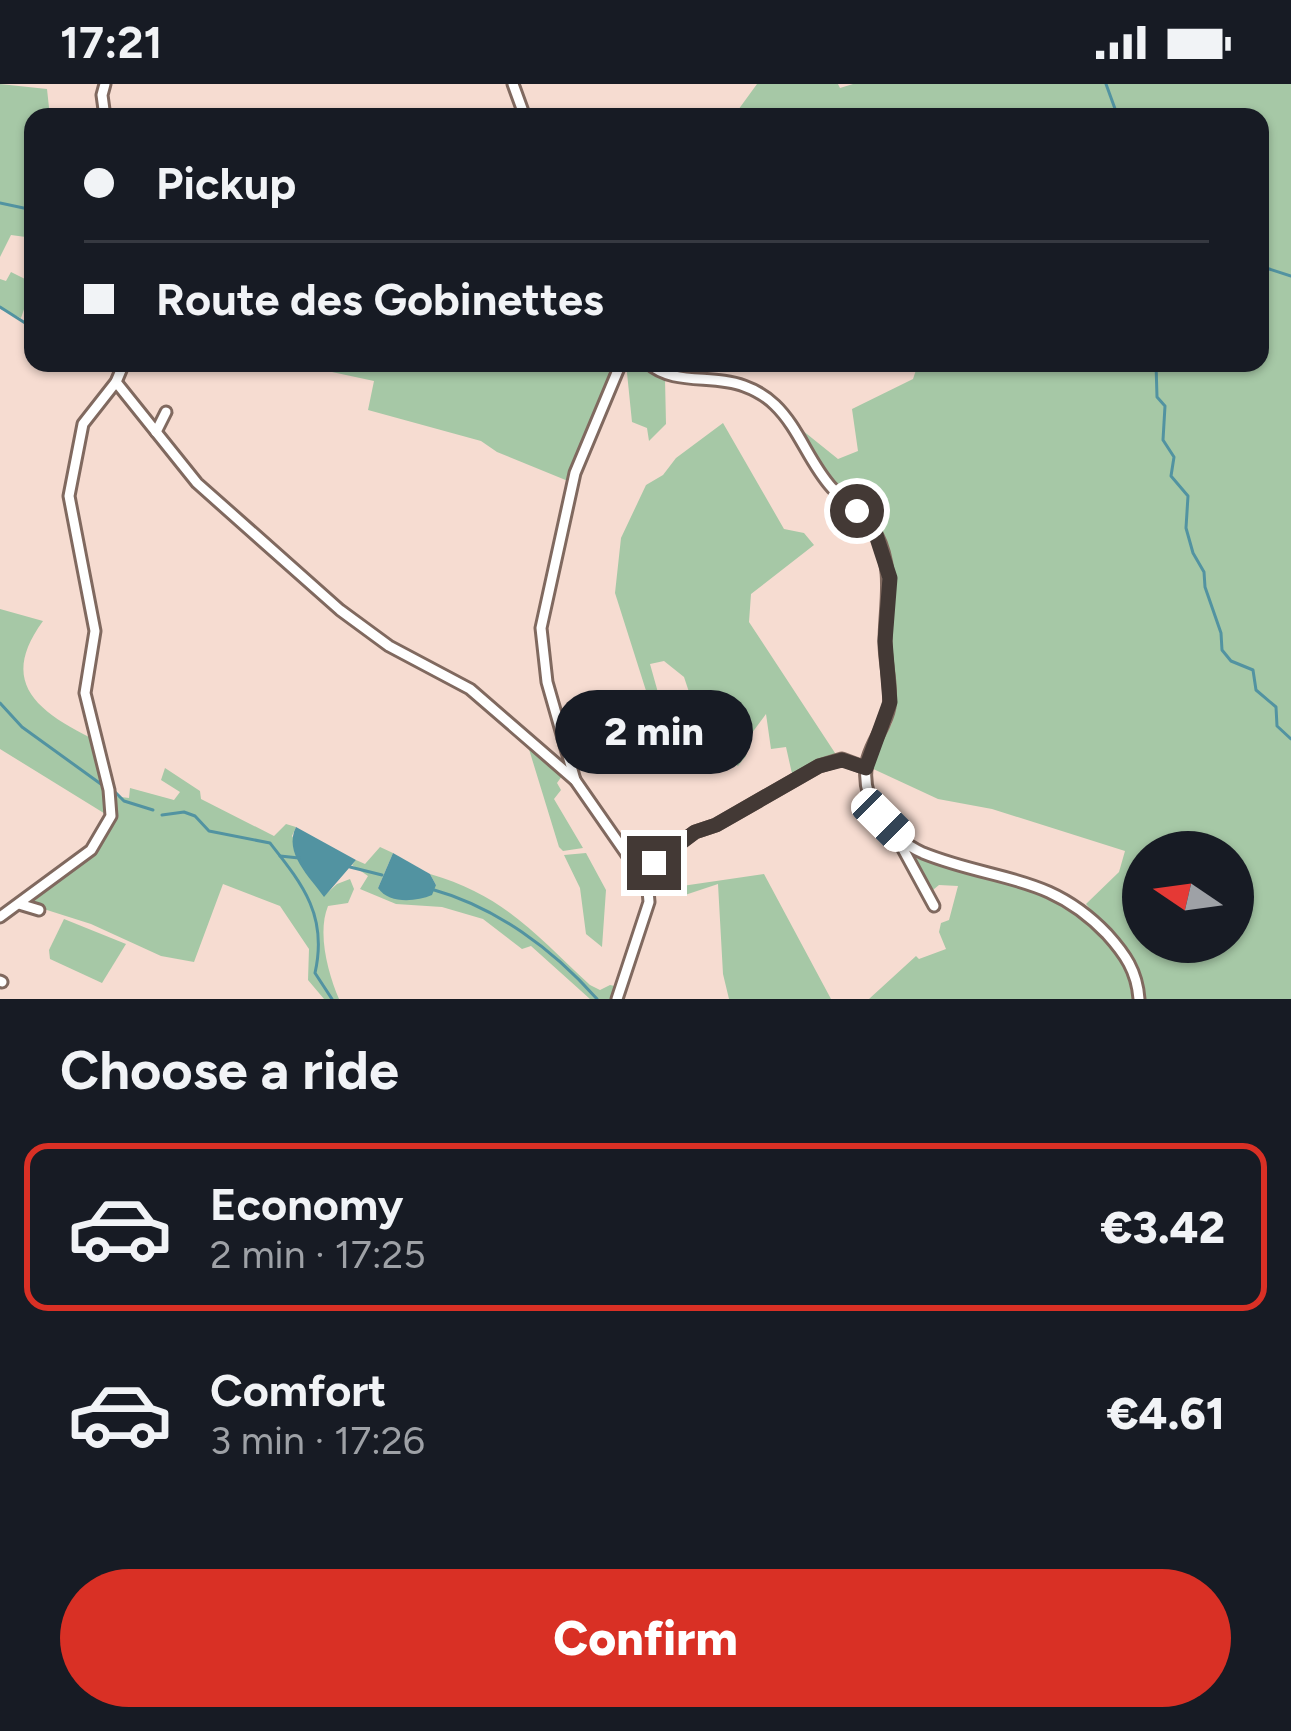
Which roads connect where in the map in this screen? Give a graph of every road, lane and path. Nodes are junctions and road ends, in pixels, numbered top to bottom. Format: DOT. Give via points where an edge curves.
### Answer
graph roads {
  1 [pos="118,372"];
  2 [pos="617,372"];
  3 [pos="661,372"];
  4 [pos="116,382"];
  5 [pos="166,412"];
  6 [pos="155,432"];
  7 [pos="866,768"];
  8 [pos="575,779"];
  9 [pos="902,839"];
  10 [pos="646,867"];
  11 [pos="19,904"];
  12 [pos="934,906"];
  13 [pos="39,910"];
  14 [pos="0,917"];
  15 [pos="617,999"];
  16 [pos="1139,999"];
  1 -- 4 [label="street"];
  2 -- 8 [label="street" via="575,473 542,619 543,668"];
  3 -- 7 [label="street" via="727,381 766,398 875,532 890,578 890,694"];
  4 -- 6 [label="street"];
  4 -- 11 [label="street" via="83,424 69,496 95,631 86,700 111,816 96,845"];
  5 -- 6 [label="street"];
  6 -- 8 [label="street" via="197,483 340,610 477,694"];
  7 -- 9 [label="street" via="872,802"];
  7 -- 10 [label="street" via="842,760 819,766"];
  8 -- 10 [label="street" via="632,862"];
  9 -- 12 [label="street"];
  9 -- 16 [label="street" via="932,857 1066,898 1127,958"];
  10 -- 15 [label="street" via="649,902"];
  11 -- 13 [label="street"];
  11 -- 14 [label="street"];
}
